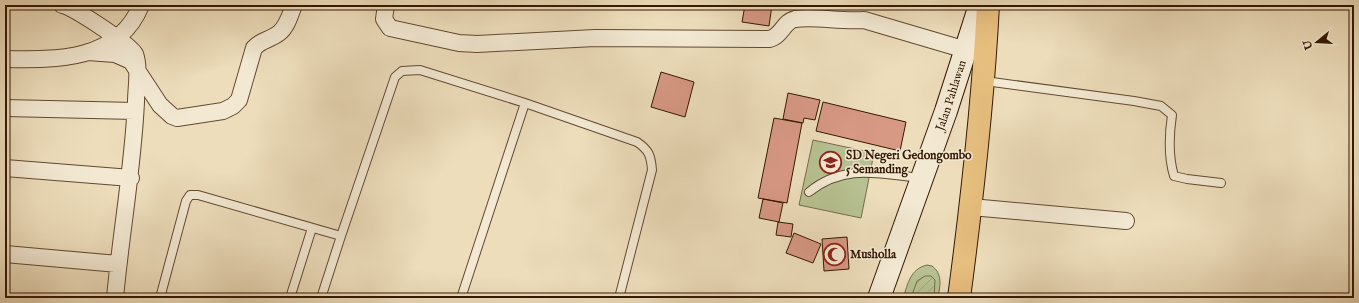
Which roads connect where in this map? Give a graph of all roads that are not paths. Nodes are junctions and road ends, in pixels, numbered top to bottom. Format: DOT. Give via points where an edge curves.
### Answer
graph roads {
  1 [pos="62,5"];
  2 [pos="141,5"];
  3 [pos="294,5"];
  4 [pos="386,5"];
  5 [pos="980,5"];
  6 [pos="988,5"];
  7 [pos="117,38"];
  8 [pos="966,50"];
  9 [pos="88,52"];
  10 [pos="5,59"];
  11 [pos="137,71"];
  12 [pos="984,81"];
  13 [pos="525,103"];
  14 [pos="5,108"];
  15 [pos="135,111"];
  16 [pos="5,168"];
  17 [pos="131,178"];
  18 [pos="922,178"];
  19 [pos="1221,183"];
  20 [pos="809,192"];
  21 [pos="971,207"];
  22 [pos="1126,221"];
  23 [pos="312,228"];
  24 [pos="341,236"];
  25 [pos="5,254"];
  26 [pos="118,264"];
  27 [pos="115,298"];
  28 [pos="160,298"];
  29 [pos="290,298"];
  30 [pos="322,298"];
  31 [pos="461,298"];
  32 [pos="619,298"];
  33 [pos="879,298"];
  34 [pos="960,298"];
  1 -- 7 [label="street"];
  2 -- 7 [label="street" via="124,34"];
  3 -- 11 [label="street" via="285,27 254,48 239,100 228,108 183,118 172,116 160,105"];
  4 -- 8 [label="street" via="384,19 390,28 464,44 595,38 769,39 777,36 790,22 800,19 849,22 864,20"];
  5 -- 8 [label="main road, Jalan Pahlawan"];
  6 -- 12 [label="highway"];
  7 -- 9 [label="street"];
  7 -- 11 [label="street" via="134,51"];
  8 -- 18 [label="main road, Jalan Pahlawan"];
  9 -- 10 [label="street" via="48,60"];
  9 -- 11 [label="street" via="123,56 131,61"];
  11 -- 15 [label="street"];
  12 -- 19 [label="lane" via="1161,106 1172,115 1171,166 1174,176"];
  12 -- 21 [label="highway"];
  13 -- 24 [label="lane" via="420,70 402,71 395,77"];
  13 -- 31 [label="lane"];
  13 -- 32 [label="lane" via="637,142 651,155 652,170"];
  14 -- 15 [label="street"];
  15 -- 17 [label="street"];
  16 -- 17 [label="street"];
  17 -- 26 [label="street"];
  18 -- 20 [label="lane" via="849,173 824,181"];
  18 -- 33 [label="main road, Jalan Pahlawan"];
  21 -- 22 [label="street"];
  21 -- 34 [label="highway"];
  23 -- 24 [label="lane"];
  23 -- 28 [label="lane" via="198,195 190,195 186,201"];
  23 -- 29 [label="lane"];
  24 -- 30 [label="lane"];
  25 -- 26 [label="street"];
  26 -- 27 [label="street"];
}
